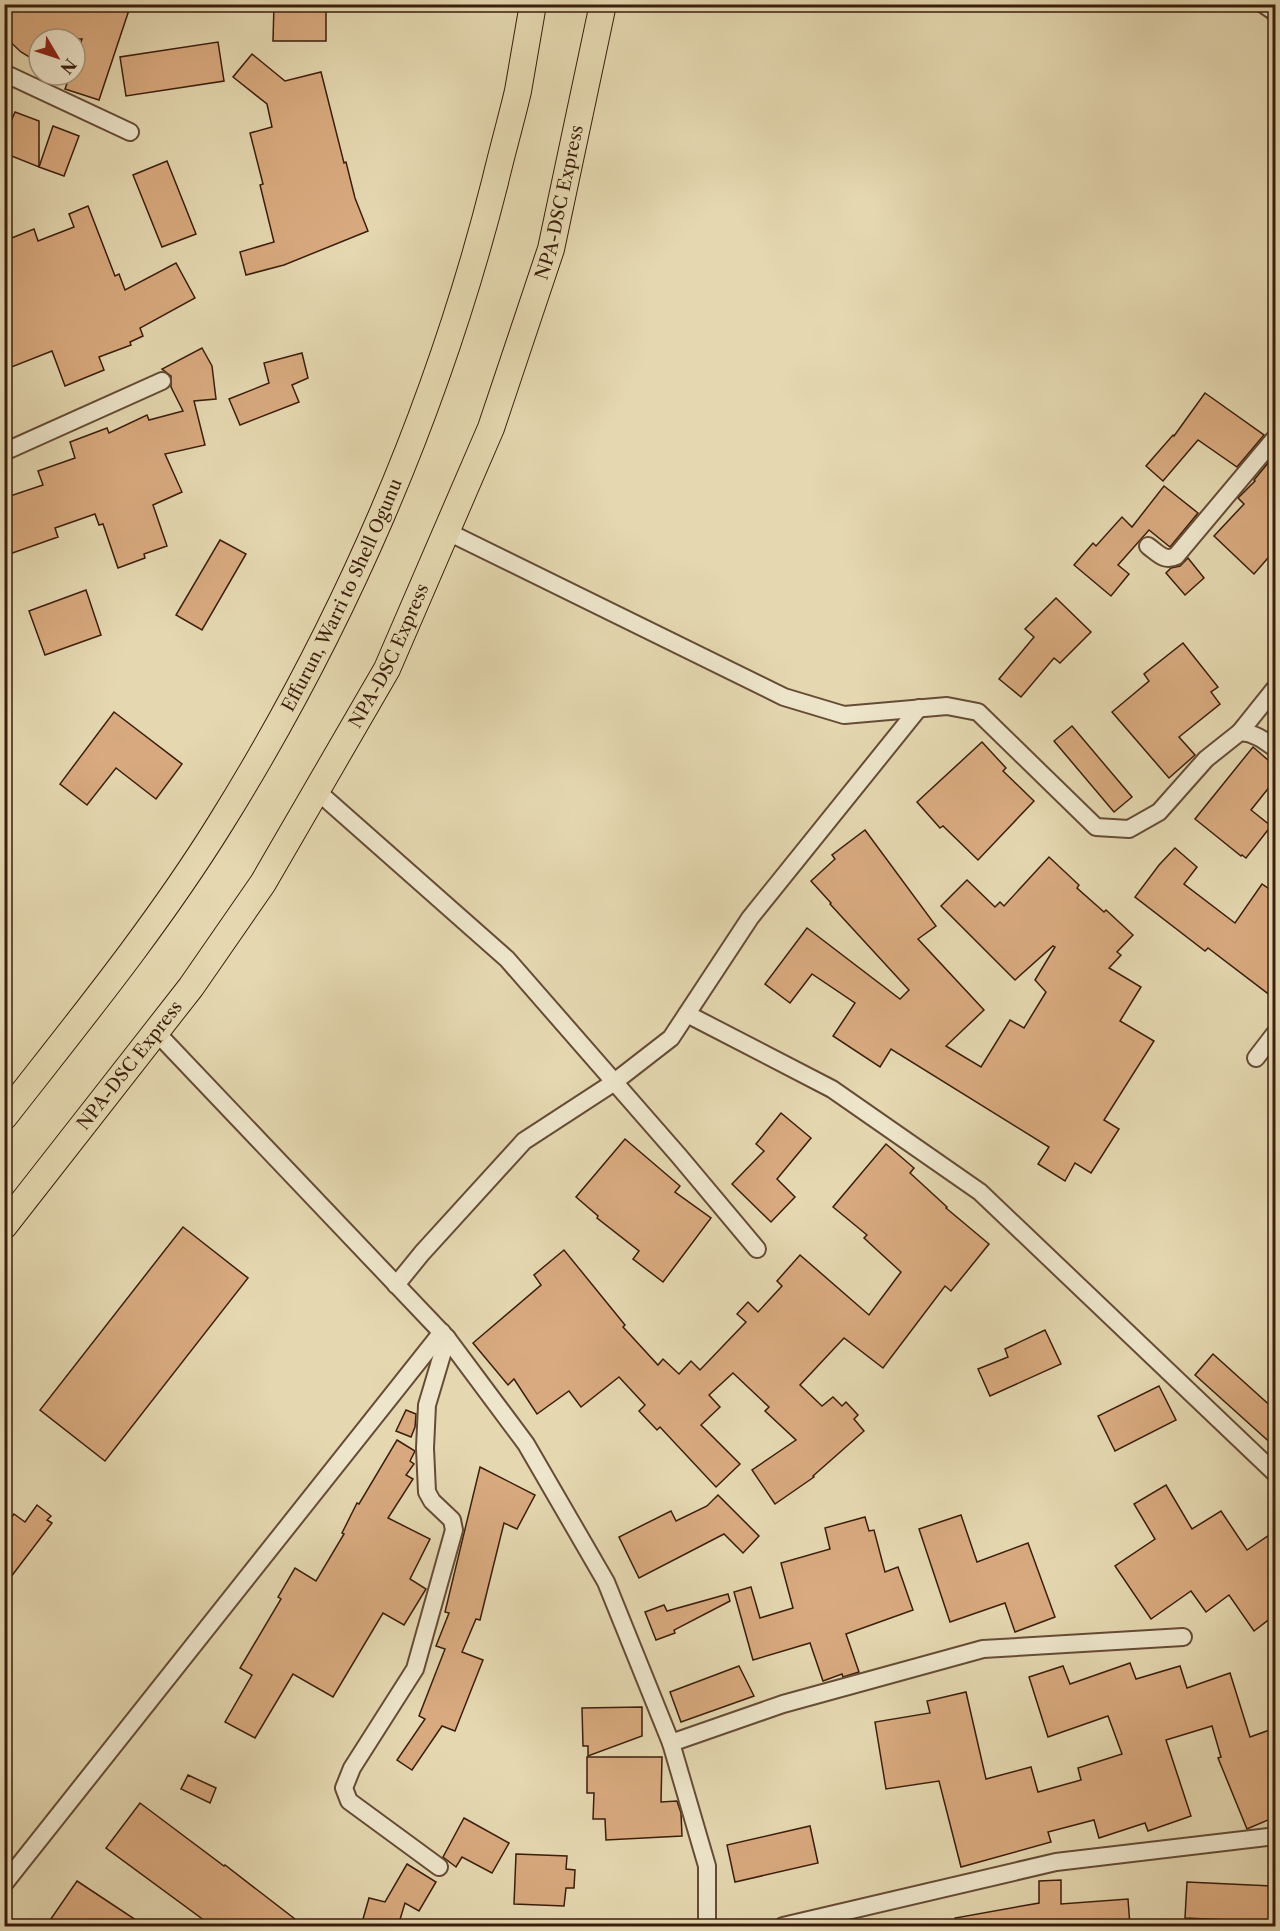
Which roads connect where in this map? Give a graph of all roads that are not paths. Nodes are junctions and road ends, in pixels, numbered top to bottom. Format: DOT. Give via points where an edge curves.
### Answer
graph roads {
  1 [pos="533,4"];
  2 [pos="603,4"];
  3 [pos="1263,4"];
  4 [pos="1275,13"];
  5 [pos="5,74"];
  6 [pos="130,132"];
  7 [pos="162,381"];
  8 [pos="1275,437"];
  9 [pos="4,452"];
  10 [pos="446,531"];
  11 [pos="1148,546"];
  12 [pos="1275,687"];
  13 [pos="919,708"];
  14 [pos="1240,732"];
  15 [pos="1275,749"];
  16 [pos="317,790"];
  17 [pos="687,1014"];
  18 [pos="156,1032"];
  19 [pos="1275,1032"];
  20 [pos="1256,1058"];
  21 [pos="613,1083"];
  22 [pos="4,1117"];
  23 [pos="4,1226"];
  24 [pos="757,1250"];
  25 [pos="396,1285"];
  26 [pos="444,1335"];
  27 [pos="1275,1474"];
  28 [pos="1184,1637"];
  29 [pos="671,1743"];
  30 [pos="1275,1836"];
  31 [pos="440,1867"];
  32 [pos="4,1884"];
  33 [pos="707,1926"];
  34 [pos="783,1926"];
  1 -- 22 [label="main road, Effurun, Warri to Shell Ogunu" via="517,93 479,246 433,384 389,497 336,615 284,717 219,826 152,926"];
  2 -- 10 [label="main road, NPA-DSC Express" via="551,249 491,428"];
  3 -- 4 [label="street"];
  5 -- 6 [label="street"];
  7 -- 9 [label="street"];
  8 -- 11 [label="street" via="1176,556 1165,559"];
  10 -- 13 [label="street" via="784,697 844,715"];
  10 -- 16 [label="main road, NPA-DSC Express" via="387,669"];
  12 -- 14 [label="street"];
  13 -- 14 [label="street" via="947,706 978,712 1096,827 1107,828 1129,829 1159,812 1206,759"];
  13 -- 17 [label="street" via="750,918"];
  14 -- 15 [label="street" via="1260,737"];
  16 -- 18 [label="main road, NPA-DSC Express" via="263,883"];
  16 -- 21 [label="street" via="507,959"];
  17 -- 21 [label="street" via="671,1038"];
  17 -- 27 [label="street" via="832,1089 980,1191"];
  18 -- 23 [label="main road, NPA-DSC Express"];
  18 -- 25 [label="street"];
  19 -- 20 [label="street"];
  21 -- 24 [label="street"];
  21 -- 25 [label="street" via="524,1141"];
  25 -- 26 [label="street"];
  26 -- 29 [label="street" via="526,1444 606,1582"];
  26 -- 31 [label="street" via="427,1405 427,1492 452,1520 454,1530 415,1669 352,1768 344,1788 349,1801"];
  26 -- 32 [label="street"];
  28 -- 29 [label="street" via="983,1649 783,1704"];
  29 -- 33 [label="street" via="707,1866"];
  30 -- 34 [label="street" via="1056,1862"];
}
